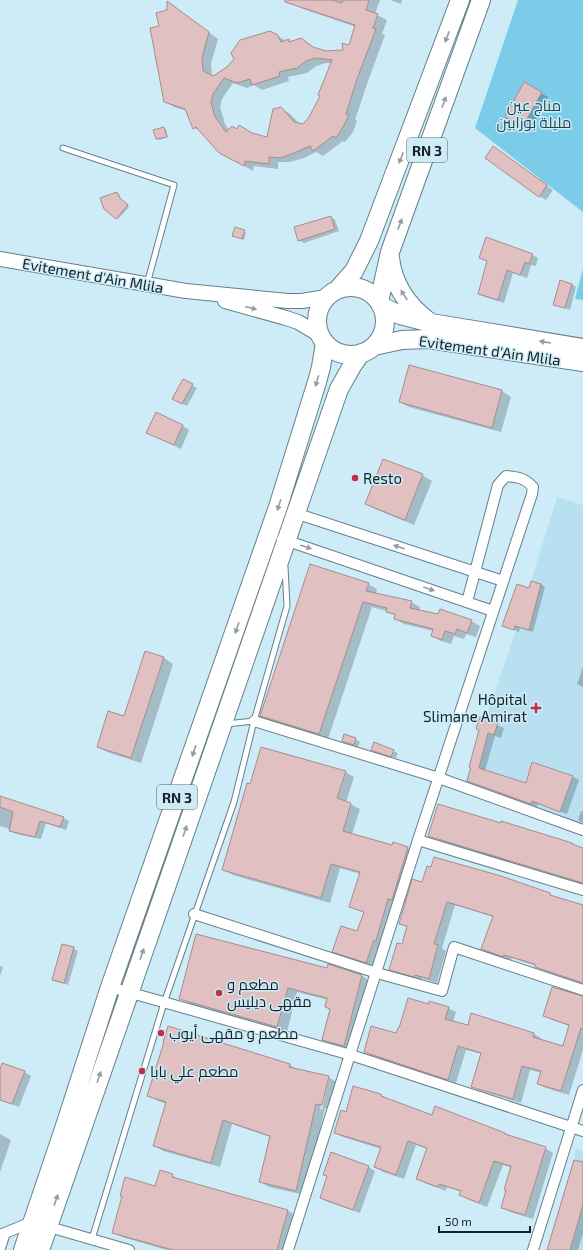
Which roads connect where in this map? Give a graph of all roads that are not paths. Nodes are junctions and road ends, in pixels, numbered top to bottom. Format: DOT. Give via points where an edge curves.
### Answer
graph roads {
  1 [pos="460,0"];
  2 [pos="481,0"];
  3 [pos="63,148"];
  4 [pos="390,252"];
  5 [pos="0,259"];
  6 [pos="146,285"];
  7 [pos="186,291"];
  8 [pos="332,293"];
  9 [pos="380,304"];
  10 [pos="431,322"];
  11 [pos="322,339"];
  12 [pos="583,348"];
  13 [pos="367,350"];
  14 [pos="583,362"];
  15 [pos="295,513"];
  16 [pos="269,535"];
  17 [pos="285,545"];
  18 [pos="474,571"];
  19 [pos="503,581"];
  20 [pos="467,602"];
  21 [pos="493,611"];
  22 [pos="254,721"];
  23 [pos="222,724"];
  24 [pos="439,778"];
  25 [pos="583,830"];
  26 [pos="418,840"];
  27 [pos="583,890"];
  28 [pos="194,914"];
  29 [pos="377,972"];
  30 [pos="110,987"];
  31 [pos="583,990"];
  32 [pos="128,992"];
  33 [pos="164,1003"];
  34 [pos="350,1055"];
  35 [pos="583,1090"];
  36 [pos="571,1127"];
  37 [pos="583,1131"];
  38 [pos="40,1224"];
  39 [pos="3,1234"];
  40 [pos="92,1239"];
  41 [pos="0,1248"];
  42 [pos="23,1250"];
  43 [pos="40,1250"];
  44 [pos="129,1250"];
  45 [pos="288,1250"];
  46 [pos="533,1250"];
  1 -- 8 [label="highway, RN 3, one-way" via="369,241 354,271"];
  4 -- 2 [label="highway, RN 3, one-way"];
  3 -- 6 [label="lane" via="174,185"];
  4 -- 9 [label="highway, RN 3"];
  10 -- 4 [label="highway, one-way" via="419,314 401,292 391,266"];
  5 -- 6 [label="main road, Evitement d'Ain Mlila"];
  6 -- 7 [label="main road, Evitement d'Ain Mlila"];
  7 -- 8 [label="main road" via="288,301 302,301"];
  7 -- 11 [label="main road, one-way" via="298,322"];
  8 -- 9 [label="highway" via="347,287 361,289 373,295"];
  8 -- 11 [label="highway" via="318,311 317,323"];
  9 -- 10 [label="highway, Evitement d'Ain Mlila" via="400,315"];
  9 -- 13 [label="highway" via="384,328 380,338"];
  12 -- 10 [label="highway, Evitement d'Ain Mlila, one-way"];
  11 -- 13 [label="highway" via="337,352 353,355"];
  11 -- 16 [label="highway, RN 3, one-way" via="321,368"];
  13 -- 14 [label="highway, Evitement d'Ain Mlila" via="402,340 428,339"];
  13 -- 15 [label="highway, RN 3" via="352,366 339,389"];
  15 -- 17 [label="highway, RN 3"];
  18 -- 15 [label="street, one-way"];
  16 -- 17 [label="street"];
  16 -- 30 [label="highway, RN 3, one-way"];
  17 -- 20 [label="street, one-way"];
  17 -- 22 [label="lane" via="287,606"];
  17 -- 23 [label="highway, RN 3"];
  18 -- 19 [label="street"];
  18 -- 19 [label="street" via="498,484 506,476 516,476 526,480 533,487"];
  18 -- 20 [label="street"];
  19 -- 21 [label="street"];
  20 -- 21 [label="street"];
  21 -- 24 [label="street"];
  22 -- 23 [label="lane"];
  22 -- 24 [label="street"];
  22 -- 28 [label="lane" via="234,802"];
  32 -- 23 [label="highway, RN 3, one-way"];
  24 -- 25 [label="street"];
  24 -- 26 [label="street"];
  26 -- 27 [label="street"];
  26 -- 29 [label="street"];
  28 -- 29 [label="street"];
  28 -- 33 [label="lane"];
  29 -- 31 [label="street" via="442,991 454,948"];
  29 -- 34 [label="street"];
  30 -- 32 [label="street"];
  30 -- 38 [label="highway, RN 3" via="64,1132"];
  32 -- 33 [label="street"];
  38 -- 32 [label="highway, RN 3, one-way"];
  33 -- 34 [label="street"];
  33 -- 40 [label="lane"];
  34 -- 36 [label="street"];
  34 -- 45 [label="street"];
  35 -- 36 [label="street"];
  36 -- 37 [label="street"];
  36 -- 46 [label="street"];
  38 -- 39 [label="street"];
  38 -- 40 [label="street"];
  38 -- 42 [label="highway, RN 3"];
  38 -- 43 [label="highway, RN 3"];
  39 -- 41 [label="street"];
  40 -- 44 [label="street"];
}
